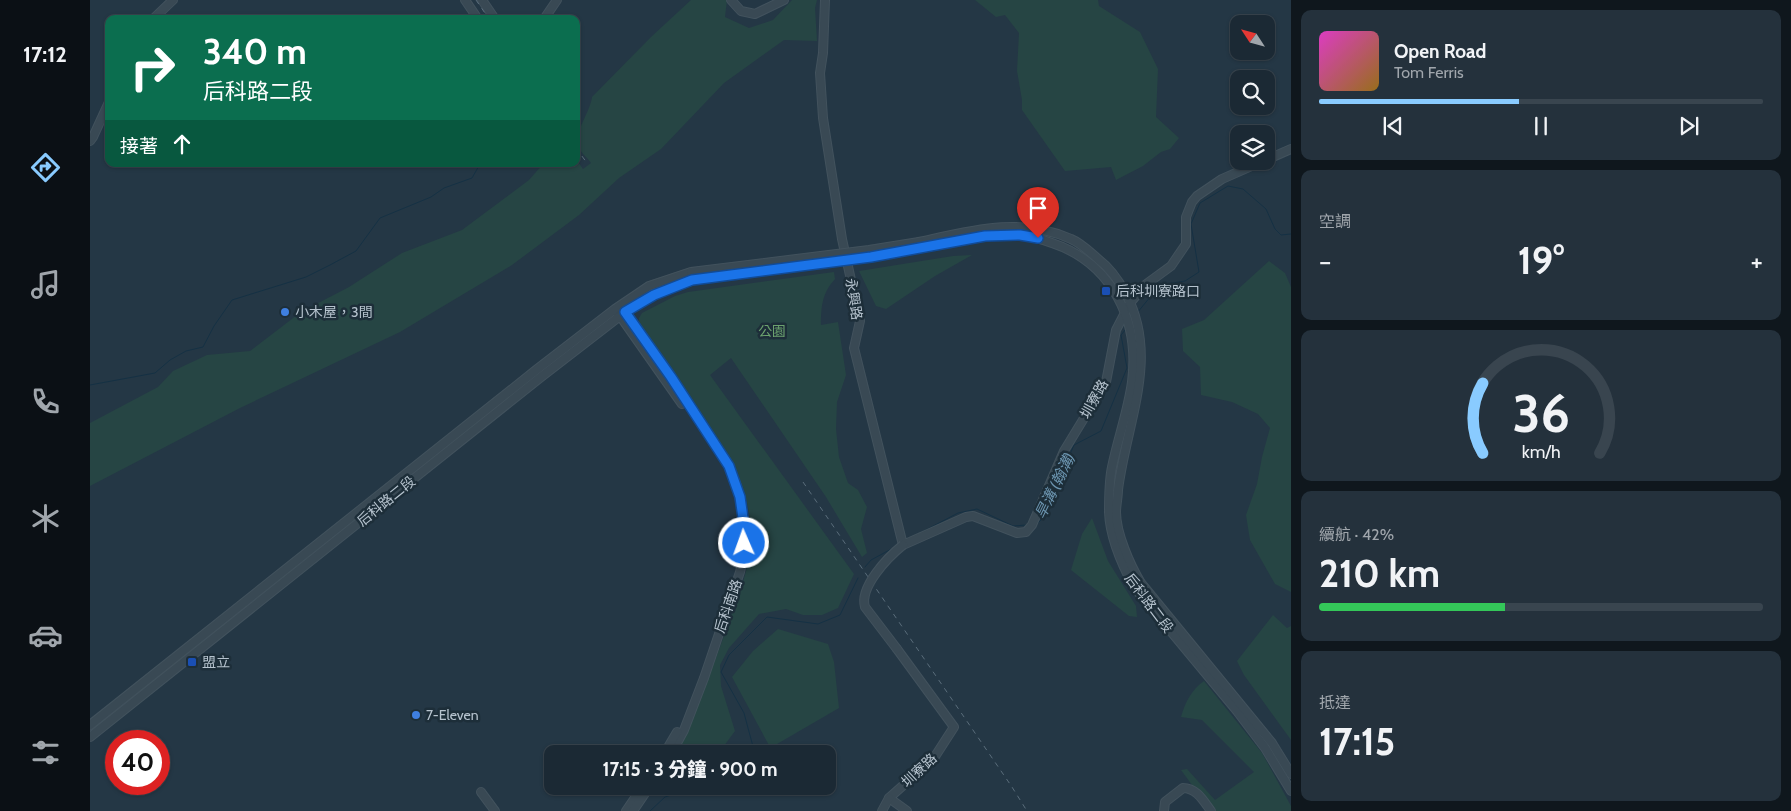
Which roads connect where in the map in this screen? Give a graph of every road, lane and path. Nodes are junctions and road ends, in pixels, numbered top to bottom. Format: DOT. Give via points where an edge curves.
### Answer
graph roads {
  1 [pos="173,0"];
  2 [pos="465,0"];
  3 [pos="482,0"];
  4 [pos="557,0"];
  5 [pos="731,0"];
  6 [pos="784,0"];
  7 [pos="824,0"];
  8 [pos="157,15"];
  9 [pos="475,15"];
  10 [pos="492,15"];
  11 [pos="547,15"];
  12 [pos="105,111"];
  13 [pos="90,141"];
  14 [pos="1291,149"];
  15 [pos="1275,156"];
  16 [pos="1242,170"];
  17 [pos="692,276"];
  18 [pos="1130,303"];
  19 [pos="620,311"];
  20 [pos="1125,312"];
  21 [pos="668,379"];
  22 [pos="1136,380"];
  23 [pos="472,427"];
  24 [pos="334,531"];
  25 [pos="340,538"];
  26 [pos="903,546"];
  27 [pos="164,672"];
  28 [pos="90,725"];
  29 [pos="90,736"];
  30 [pos="669,745"];
  31 [pos="676,745"];
  32 [pos="1291,774"];
  33 [pos="1291,791"];
  34 [pos="481,792"];
  35 [pos="637,795"];
  36 [pos="644,795"];
  37 [pos="889,798"];
  38 [pos="495,811"];
  39 [pos="626,811"];
  40 [pos="633,811"];
  41 [pos="882,811"];
  42 [pos="907,811"];
  43 [pos="1164,811"];
  44 [pos="1211,811"];
  1 -- 8 [label="street"];
  2 -- 9 [label="street"];
  3 -- 10 [label="street"];
  4 -- 11 [label="street"];
  5 -- 6 [label="street" via="741,11 755,14"];
  7 -- 26 [label="street, 永興路" via="820,73 842,239 860,321 854,348"];
  12 -- 13 [label="street"];
  14 -- 15 [label="street, 圳寮路"];
  16 -- 18 [label="street, 圳寮路" via="1197,196 1186,217 1186,244 1171,266 1145,285"];
  17 -- 18 [label="street, bridge" via="919,242 993,227 1024,227 1072,239 1102,262"];
  17 -- 19 [label="street, 后科路二段"];
  17 -- 20 [label="street, bridge" via="871,257 985,236 1020,235 1038,238 1076,253 1092,264 1115,291"];
  18 -- 20 [label="street, 圳寮路"];
  18 -- 22 [label="street" via="1142,346"];
  19 -- 21 [label="street, 后科南路"];
  19 -- 23 [label="street, 后科路二段"];
  20 -- 22 [label="street" via="1134,346"];
  20 -- 26 [label="street, 圳寮路" via="1116,330 1106,382 1064,451 1026,532 1017,532 973,516"];
  21 -- 30 [label="street, 后科南路" via="724,468 735,498 740,531 736,571 719,623 690,705"];
  21 -- 31 [label="street, 后科南路" via="729,466 740,497 745,532 744,554 734,590"];
  22 -- 32 [label="street, 后科路二段" via="1116,513 1123,546 1141,583 1272,743"];
  22 -- 33 [label="street, 后科路二段" via="1112,468 1109,514 1116,550 1134,587 1237,711 1265,748"];
  23 -- 24 [label="street, 后科路二段"];
  23 -- 25 [label="street, 后科路二段"];
  24 -- 25 [label="street"];
  24 -- 27 [label="street, 后科路二段"];
  25 -- 27 [label="street, 后科路二段"];
  26 -- 37 [label="street, 圳寮路, bridge" via="880,567 864,595 865,606 954,727 934,758"];
  27 -- 28 [label="street, 后科路二段"];
  27 -- 29 [label="street, 后科路二段"];
  34 -- 38 [label="street"];
  35 -- 39 [label="street"];
  36 -- 40 [label="street"];
  37 -- 41 [label="street"];
  37 -- 42 [label="street, 圳寮路"];
  43 -- 44 [label="street" via="1165,802 1183,788 1189,788"];
}
